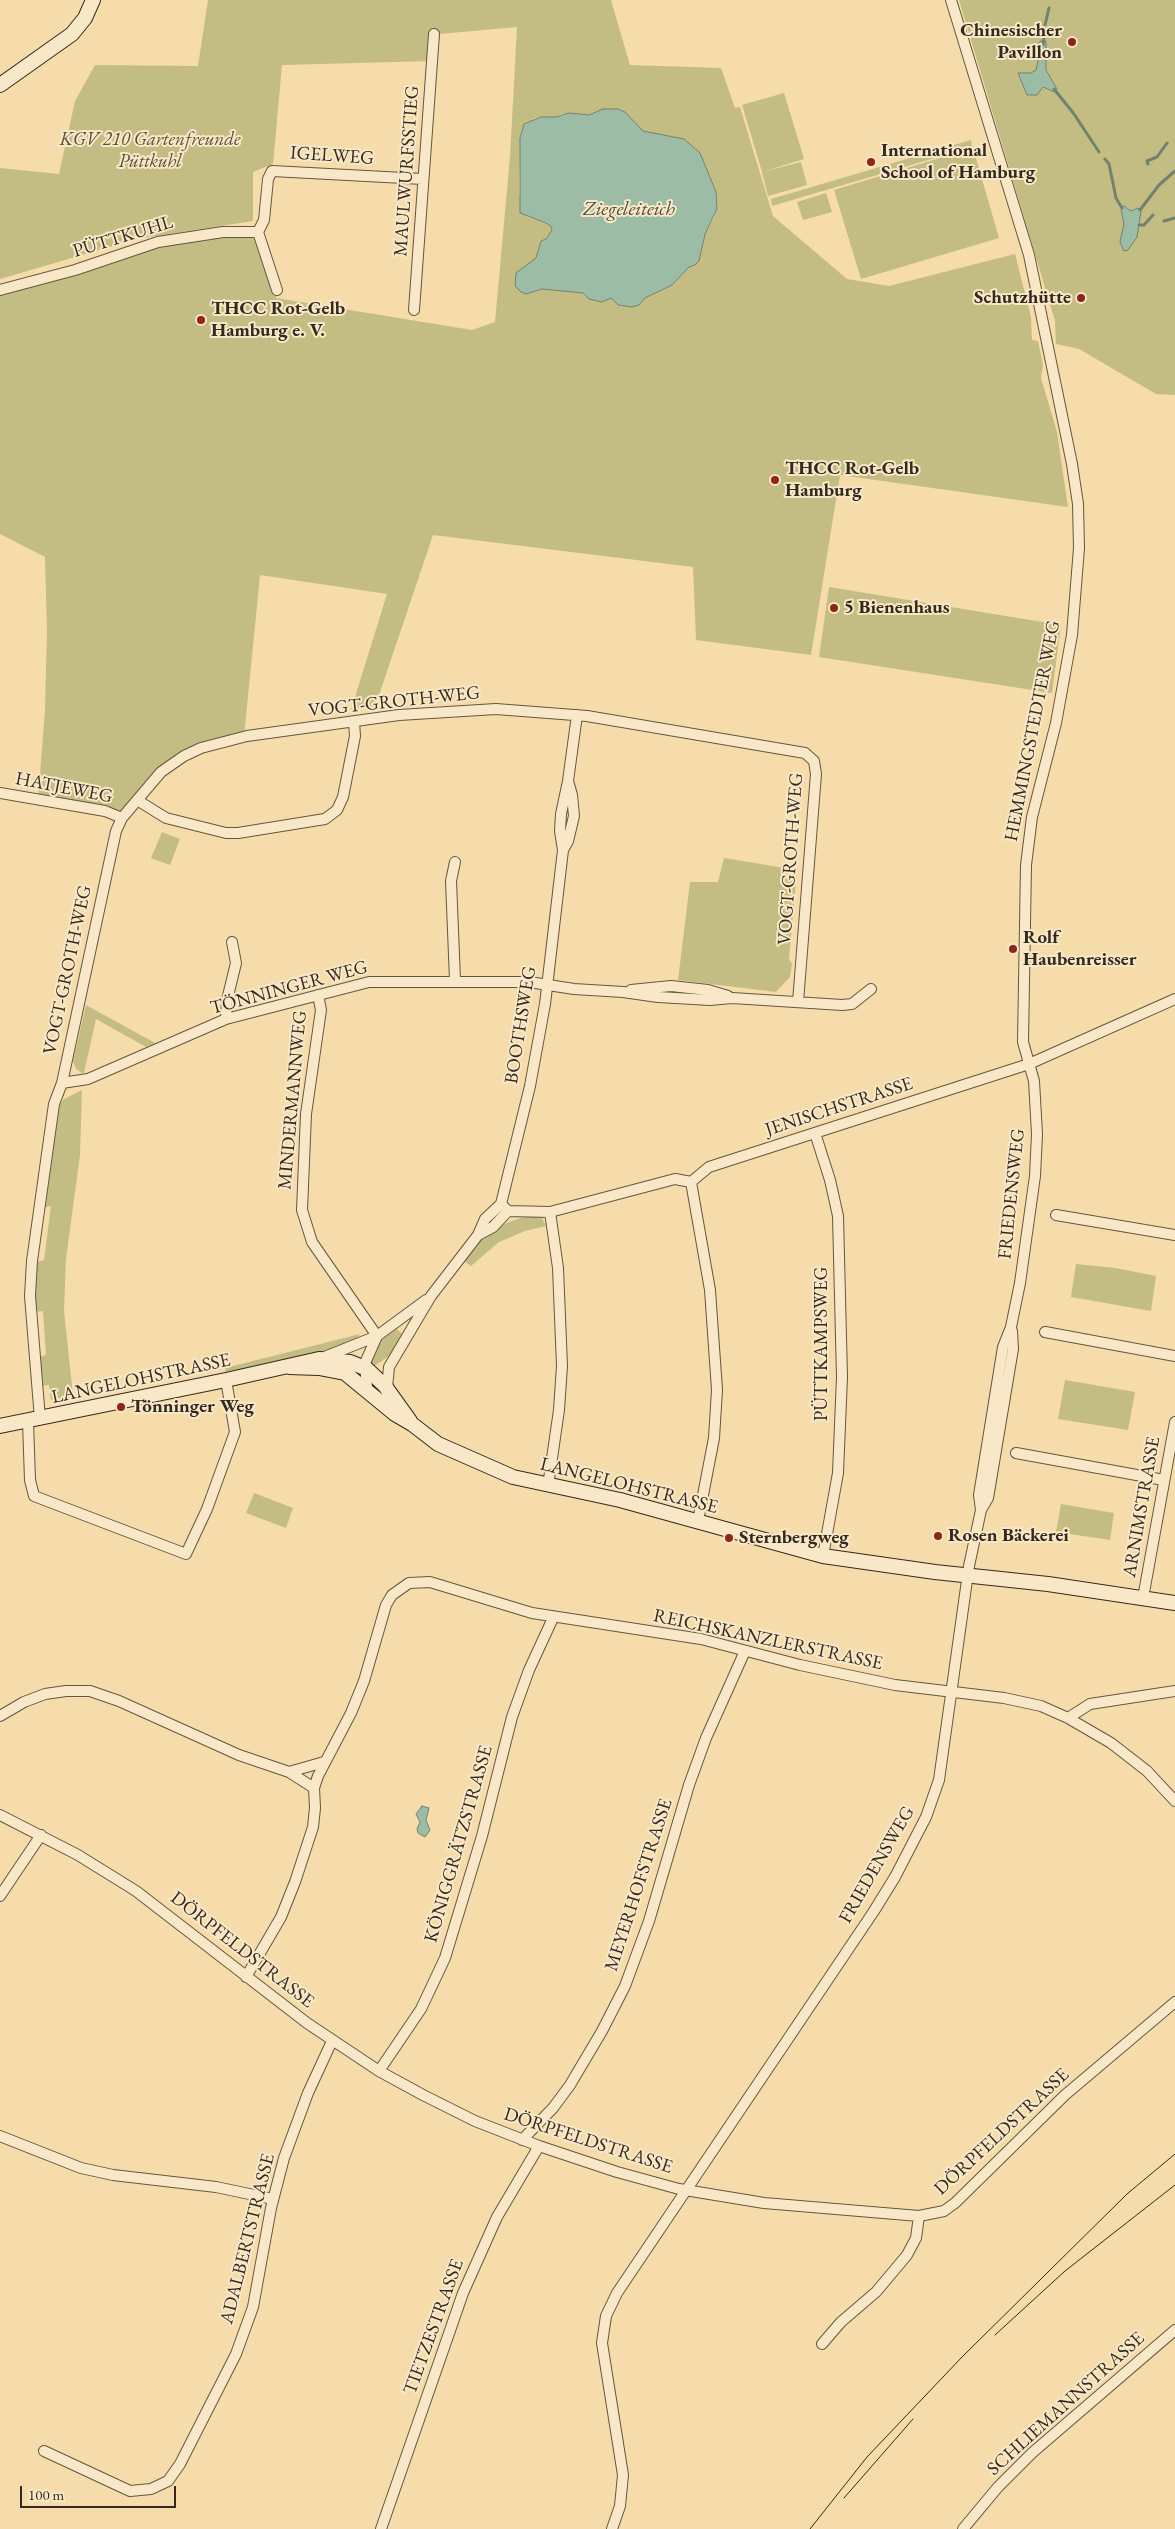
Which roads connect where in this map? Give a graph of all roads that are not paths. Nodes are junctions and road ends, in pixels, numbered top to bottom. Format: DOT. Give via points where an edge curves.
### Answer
graph roads {
  1 [pos="93,0"];
  2 [pos="951,0"];
  3 [pos="434,34"];
  4 [pos="0,85"];
  5 [pos="424,180"];
  6 [pos="258,232"];
  7 [pos="0,290"];
  8 [pos="276,290"];
  9 [pos="414,310"];
  10 [pos="576,715"];
  11 [pos="354,722"];
  12 [pos="0,793"];
  13 [pos="137,800"];
  14 [pos="122,818"];
  15 [pos="455,862"];
  16 [pos="232,942"];
  17 [pos="455,980"];
  18 [pos="547,984"];
  19 [pos="872,989"];
  20 [pos="318,995"];
  21 [pos="1175,999"];
  22 [pos="798,1002"];
  23 [pos="226,1020"];
  24 [pos="1029,1064"];
  25 [pos="62,1083"];
  26 [pos="815,1133"];
  27 [pos="691,1182"];
  28 [pos="504,1208"];
  29 [pos="550,1212"];
  30 [pos="1056,1215"];
  31 [pos="1175,1235"];
  32 [pos="431,1296"];
  33 [pos="1045,1332"];
  34 [pos="377,1336"];
  35 [pos="1175,1356"];
  36 [pos="320,1359"];
  37 [pos="392,1361"];
  38 [pos="289,1367"];
  39 [pos="366,1370"];
  40 [pos="346,1373"];
  41 [pos="226,1380"];
  42 [pos="388,1388"];
  43 [pos="366,1389"];
  44 [pos="34,1420"];
  45 [pos="1175,1422"];
  46 [pos="412,1424"];
  47 [pos="0,1426"];
  48 [pos="1173,1451"];
  49 [pos="1016,1454"];
  50 [pos="1164,1480"];
  51 [pos="548,1486"];
  52 [pos="698,1521"];
  53 [pos="823,1556"];
  54 [pos="968,1575"];
  55 [pos="1143,1598"];
  56 [pos="1175,1603"];
  57 [pos="553,1618"];
  58 [pos="744,1651"];
  59 [pos="1175,1691"];
  60 [pos="952,1693"];
  61 [pos="0,1716"];
  62 [pos="1068,1718"];
  63 [pos="324,1762"];
  64 [pos="289,1772"];
  65 [pos="314,1788"];
  66 [pos="1175,1801"];
  67 [pos="0,1815"];
  68 [pos="41,1835"];
  69 [pos="0,1896"];
  70 [pos="246,1977"];
  71 [pos="1175,2002"];
  72 [pos="332,2041"];
  73 [pos="379,2071"];
  74 [pos="0,2136"];
  75 [pos="522,2140"];
  76 [pos="538,2146"];
  77 [pos="687,2190"];
  78 [pos="273,2200"];
  79 [pos="919,2216"];
  80 [pos="1175,2330"];
  81 [pos="822,2344"];
  82 [pos="44,2451"];
  83 [pos="381,2529"];
  84 [pos="612,2529"];
  85 [pos="963,2529"];
  1 -- 4 [label="street" via="85,18 72,34"];
  2 -- 24 [label="street, HEMMINGSTEDTER WEG" via="1029,255 1078,504 1079,548 1072,635 1029,839 1025,887 1023,1042"];
  3 -- 5 [label="street, MAULWURFSSTIEG"];
  5 -- 6 [label="street, IGELWEG" via="272,171 268,179 264,220"];
  5 -- 9 [label="street, MAULWURFSSTIEG"];
  6 -- 7 [label="street, PÜTTKUHL" via="223,232 158,242 75,270"];
  6 -- 8 [label="street"];
  10 -- 11 [label="street, VOGT-GROTH-WEG" via="474,709"];
  10 -- 18 [label="street, BOOTHSWEG" via="568,781 574,816 563,850"];
  10 -- 22 [label="street, VOGT-GROTH-WEG" via="800,752 814,761 816,774"];
  11 -- 13 [label="street, VOGT-GROTH-WEG" via="247,736 201,748 160,772"];
  11 -- 13 [label="street" via="355,736 343,797 336,810 325,819 226,833 166,818"];
  12 -- 14 [label="street, HATJEWEG" via="105,811"];
  13 -- 14 [label="street, VOGT-GROTH-WEG"];
  14 -- 25 [label="street, VOGT-GROTH-WEG" via="99,905"];
  15 -- 17 [label="street" via="450,881"];
  16 -- 23 [label="street" via="236,963"];
  17 -- 18 [label="street, TÖNNINGER WEG"];
  17 -- 20 [label="street, TÖNNINGER WEG" via="369,982"];
  18 -- 22 [label="street, TÖNNINGER WEG" via="658,998"];
  18 -- 28 [label="street, BOOTHSWEG" via="530,1086"];
  19 -- 22 [label="street, TÖNNINGER WEG" via="852,1004"];
  20 -- 23 [label="street, TÖNNINGER WEG"];
  20 -- 34 [label="street, MINDERMANNWEG" via="321,1010 306,1114 302,1210 312,1242"];
  21 -- 24 [label="street, JENISCHSTRASSE"];
  23 -- 25 [label="street, TÖNNINGER WEG" via="88,1079"];
  24 -- 26 [label="street, JENISCHSTRASSE"];
  24 -- 54 [label="street, FRIEDENSWEG" via="1036,1097 1035,1176 990,1488 981,1510"];
  25 -- 44 [label="street" via="50,1123 31,1273"];
  26 -- 27 [label="street, JENISCHSTRASSE" via="709,1167"];
  26 -- 53 [label="street, PÜTTKAMPSWEG" via="838,1216 842,1377 838,1473"];
  27 -- 29 [label="street" via="675,1179"];
  27 -- 52 [label="street" via="710,1290 717,1390 714,1438"];
  28 -- 29 [label="street"];
  28 -- 32 [label="street" via="485,1219 478,1235"];
  29 -- 51 [label="street" via="558,1268 562,1385"];
  30 -- 31 [label="street"];
  32 -- 34 [label="street"];
  32 -- 37 [label="street"];
  33 -- 35 [label="street"];
  34 -- 36 [label="street"];
  34 -- 39 [label="street" via="368,1353"];
  36 -- 38 [label="street, LANGELOHSTRASSE"];
  36 -- 39 [label="street, LANGELOHSTRASSE" via="341,1360"];
  37 -- 39 [label="street"];
  37 -- 42 [label="street" via="387,1375"];
  38 -- 40 [label="street, LANGELOHSTRASSE"];
  38 -- 41 [label="street, LANGELOHSTRASSE"];
  39 -- 40 [label="street"];
  39 -- 42 [label="street, LANGELOHSTRASSE"];
  39 -- 43 [label="street"];
  40 -- 43 [label="street, LANGELOHSTRASSE"];
  41 -- 44 [label="street, LANGELOHSTRASSE"];
  41 -- 44 [label="street" via="235,1432 207,1509 186,1554 34,1496 30,1480"];
  42 -- 46 [label="street, LANGELOHSTRASSE"];
  43 -- 46 [label="street, LANGELOHSTRASSE"];
  44 -- 47 [label="street, LANGELOHSTRASSE"];
  45 -- 48 [label="street, ARNIMSTRASSE"];
  46 -- 51 [label="street, LANGELOHSTRASSE" via="438,1444 466,1458 513,1477"];
  48 -- 50 [label="street, ARNIMSTRASSE"];
  49 -- 50 [label="street"];
  50 -- 55 [label="street, ARNIMSTRASSE"];
  51 -- 52 [label="street, LANGELOHSTRASSE" via="620,1500"];
  52 -- 53 [label="street, LANGELOHSTRASSE"];
  53 -- 54 [label="street, LANGELOHSTRASSE"];
  54 -- 55 [label="street, LANGELOHSTRASSE"];
  54 -- 60 [label="street, FRIEDENSWEG"];
  55 -- 56 [label="street, LANGELOHSTRASSE"];
  57 -- 58 [label="street, REICHSKANZLERSTRASSE" via="685,1636"];
  57 -- 63 [label="street, REICHSKANZLERSTRASSE" via="486,1601 430,1582 409,1583 400,1588 386,1605 364,1681"];
  57 -- 73 [label="street, KÖNIGGRÄTZSTRASSE" via="512,1718 482,1836 445,1958 422,2010"];
  58 -- 60 [label="street, REICHSKANZLERSTRASSE" via="838,1674"];
  58 -- 75 [label="street, MEYERHOFSTRASSE" via="696,1768 625,1986 570,2085"];
  59 -- 62 [label="street" via="1090,1704"];
  60 -- 62 [label="street, REICHSKANZLERSTRASSE" via="1025,1702"];
  60 -- 77 [label="street, FRIEDENSWEG" via="939,1780 926,1817 906,1857 874,1911"];
  61 -- 64 [label="street" via="45,1694 90,1691 239,1755"];
  62 -- 66 [label="street, REICHSKANZLERSTRASSE" via="1111,1743 1147,1771"];
  63 -- 64 [label="street"];
  63 -- 65 [label="street, REICHSKANZLERSTRASSE"];
  64 -- 65 [label="street"];
  65 -- 70 [label="street" via="313,1827 296,1882 281,1917"];
  67 -- 68 [label="street, DÖRPFELDSTRASSE"];
  68 -- 69 [label="street"];
  68 -- 70 [label="street, DÖRPFELDSTRASSE" via="136,1891"];
  70 -- 72 [label="street, DÖRPFELDSTRASSE"];
  71 -- 79 [label="street, DÖRPFELDSTRASSE" via="1065,2096 955,2203 933,2215"];
  72 -- 73 [label="street, DÖRPFELDSTRASSE"];
  72 -- 78 [label="street, ADALBERTSTRASSE" via="294,2130"];
  73 -- 75 [label="street, DÖRPFELDSTRASSE" via="475,2121"];
  74 -- 78 [label="street" via="80,2168 216,2187"];
  75 -- 76 [label="street, DÖRPFELDSTRASSE"];
  76 -- 77 [label="street, DÖRPFELDSTRASSE" via="617,2172"];
  76 -- 83 [label="street, TIETZESTRASSE" via="497,2217 463,2293"];
  77 -- 79 [label="street, DÖRPFELDSTRASSE" via="764,2203"];
  77 -- 84 [label="street, FRIEDENSWEG" via="617,2293 603,2325 603,2349 623,2475 620,2506"];
  78 -- 82 [label="street, ADALBERTSTRASSE" via="253,2307 236,2354 180,2464 168,2481 150,2489 130,2490"];
  79 -- 81 [label="street" via="916,2238 907,2255 876,2292 841,2322"];
  80 -- 85 [label="street, SCHLIEMANNSTRASSE" via="1032,2453"];
}
